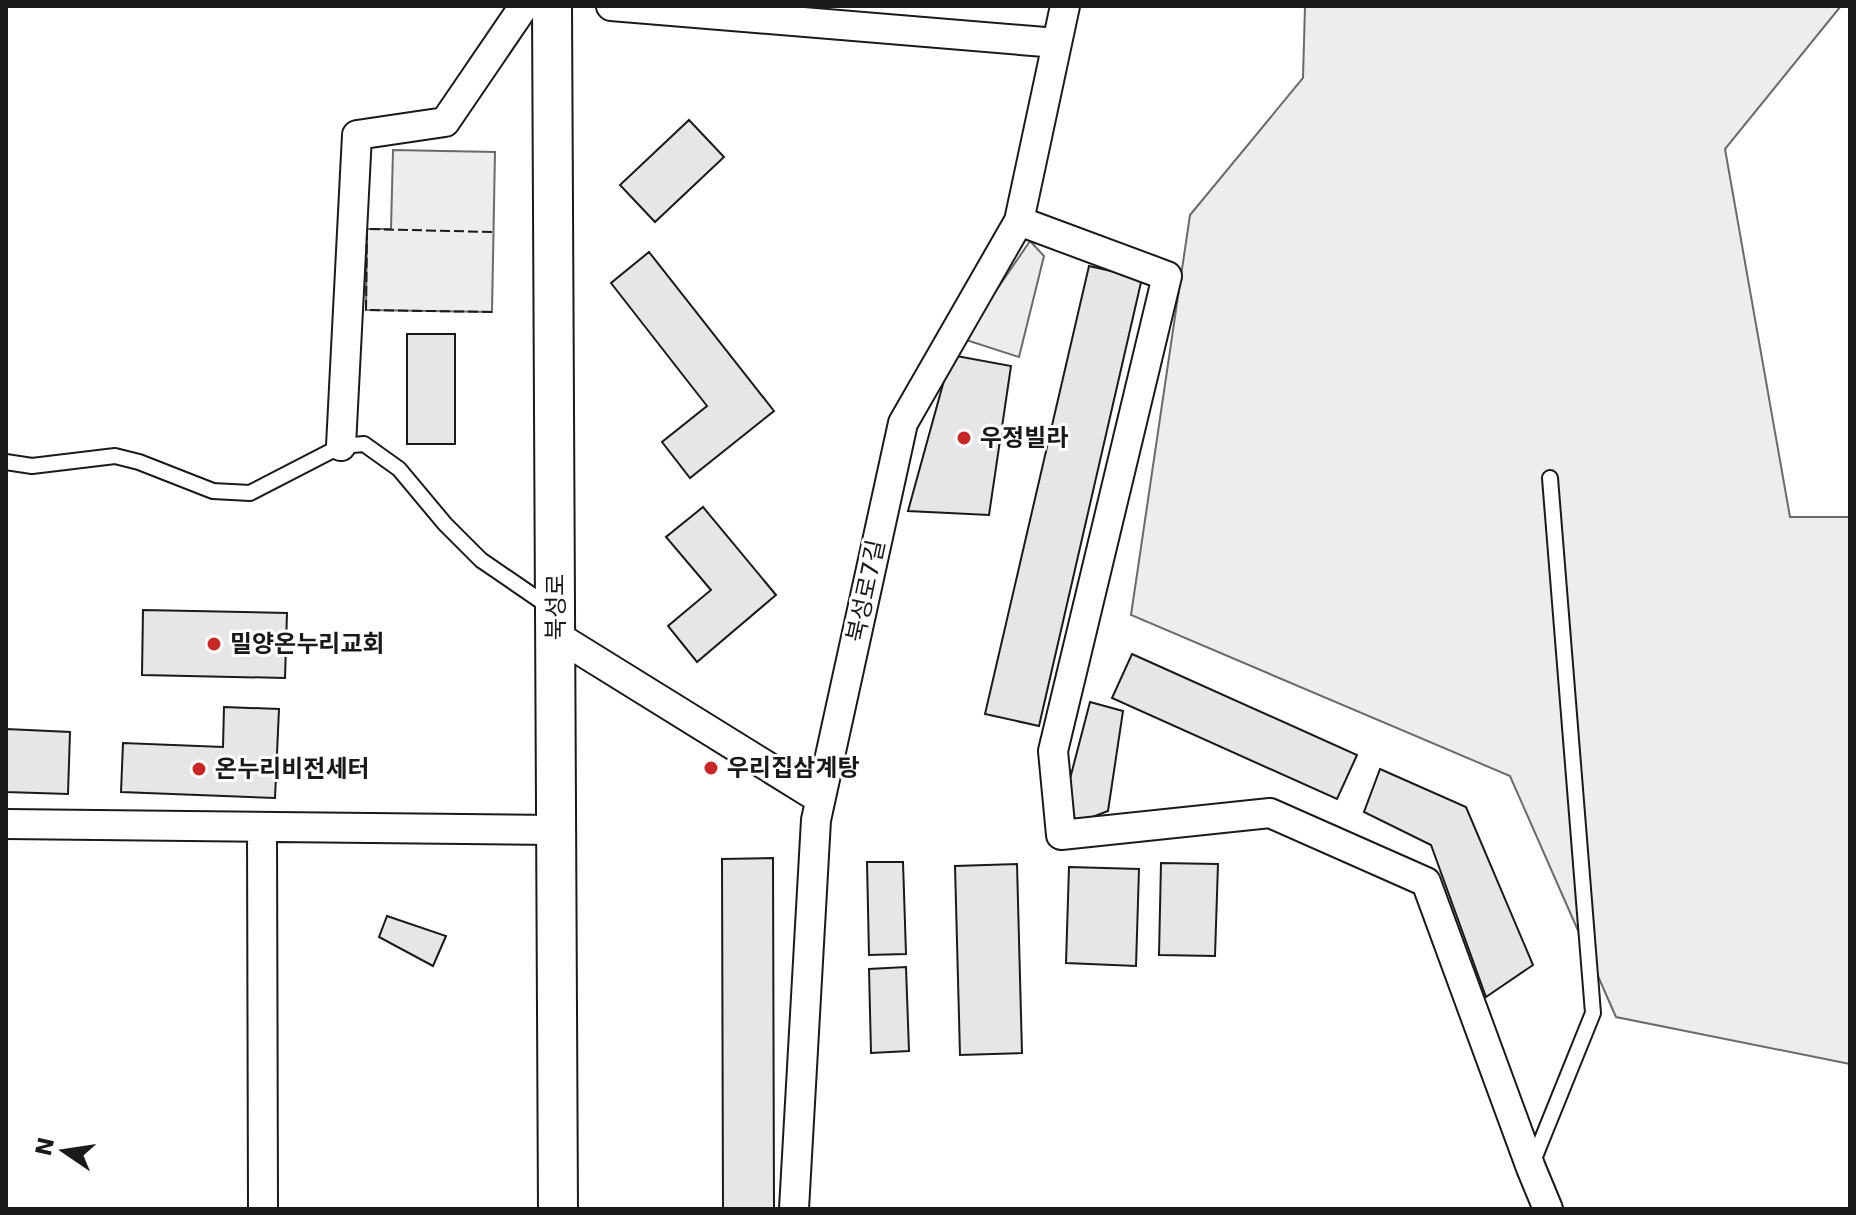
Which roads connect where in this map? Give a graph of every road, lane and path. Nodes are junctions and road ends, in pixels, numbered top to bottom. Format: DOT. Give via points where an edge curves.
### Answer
graph roads {
  1 [pos="524,6"];
  2 [pos="552,6"];
  3 [pos="611,6"];
  4 [pos="1065,6"];
  5 [pos="1057,43"];
  6 [pos="1019,221"];
  7 [pos="341,446"];
  8 [pos="6,462"];
  9 [pos="1550,478"];
  10 [pos="557,624"];
  11 [pos="820,799"];
  12 [pos="6,824"];
  13 [pos="262,828"];
  14 [pos="557,830"];
  15 [pos="1531,1168"];
  16 [pos="263,1209"];
  17 [pos="558,1209"];
  18 [pos="794,1209"];
  19 [pos="1548,1209"];
  1 -- 7 [label="street" via="445,122 357,135"];
  2 -- 10 [label="street, 북성로"];
  3 -- 5 [label="street"];
  4 -- 5 [label="street, 북성로7길"];
  5 -- 6 [label="street, 북성로7길"];
  6 -- 11 [label="street, 북성로7길" via="903,423"];
  6 -- 15 [label="street" via="1167,276 1053,751 1061,835 1270,813 1426,882"];
  7 -- 8 [label="lane" via="250,493 213,491 115,456 32,466"];
  7 -- 10 [label="lane" via="364,444 399,469 481,560"];
  9 -- 15 [label="lane" via="1593,1013"];
  10 -- 11 [label="street"];
  10 -- 14 [label="street, 북성로"];
  11 -- 18 [label="street, 북성로7길"];
  12 -- 13 [label="street"];
  13 -- 14 [label="street"];
  13 -- 16 [label="street"];
  14 -- 17 [label="street, 북성로"];
  15 -- 19 [label="street"];
}
